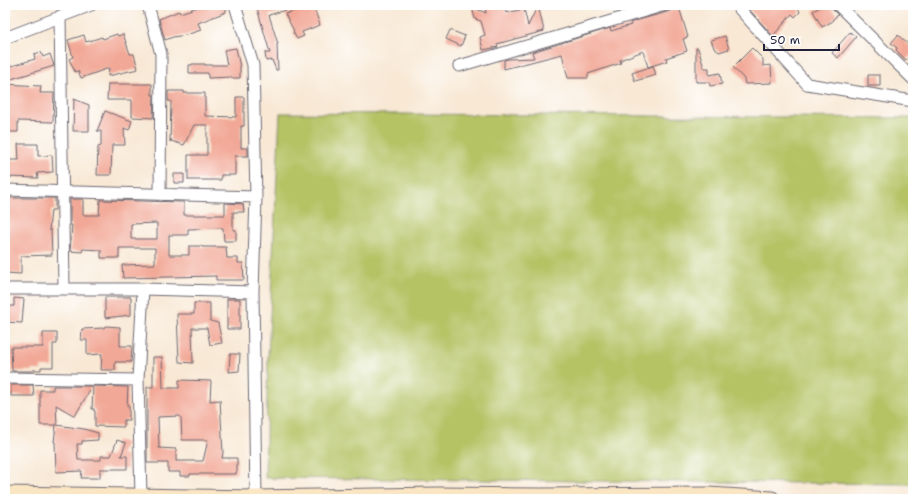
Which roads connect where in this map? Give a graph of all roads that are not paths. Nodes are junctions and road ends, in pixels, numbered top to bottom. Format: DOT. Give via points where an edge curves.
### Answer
graph roads {
  1 [pos="90,5"];
  2 [pos="148,5"];
  3 [pos="235,5"];
  4 [pos="665,5"];
  5 [pos="736,5"];
  6 [pos="838,5"];
  7 [pos="60,16"];
  8 [pos="5,38"];
  9 [pos="458,66"];
  10 [pos="913,79"];
  11 [pos="913,101"];
  12 [pos="5,190"];
  13 [pos="63,192"];
  14 [pos="160,194"];
  15 [pos="256,197"];
  16 [pos="5,289"];
  17 [pos="64,289"];
  18 [pos="143,290"];
  19 [pos="253,292"];
  20 [pos="5,378"];
  21 [pos="138,380"];
  22 [pos="5,494"];
  23 [pos="33,496"];
  24 [pos="141,496"];
  25 [pos="438,497"];
  26 [pos="709,497"];
  27 [pos="256,498"];
  28 [pos="540,498"];
  29 [pos="772,499"];
  1 -- 7 [label="street"];
  2 -- 14 [label="street" via="161,54"];
  3 -- 15 [label="street" via="253,65"];
  4 -- 9 [label="street"];
  5 -- 11 [label="street" via="807,84"];
  6 -- 10 [label="street"];
  7 -- 8 [label="street"];
  7 -- 13 [label="street"];
  12 -- 13 [label="street"];
  13 -- 14 [label="street"];
  13 -- 17 [label="street"];
  14 -- 15 [label="street"];
  15 -- 19 [label="street"];
  16 -- 17 [label="street"];
  17 -- 18 [label="street"];
  18 -- 19 [label="street"];
  18 -- 21 [label="street"];
  19 -- 27 [label="street"];
  20 -- 21 [label="street"];
  21 -- 24 [label="street"];
  22 -- 23 [label="street"];
  23 -- 24 [label="street"];
  24 -- 27 [label="street"];
  25 -- 27 [label="street"];
  25 -- 28 [label="street"];
  26 -- 28 [label="street"];
  26 -- 29 [label="street"];
}
